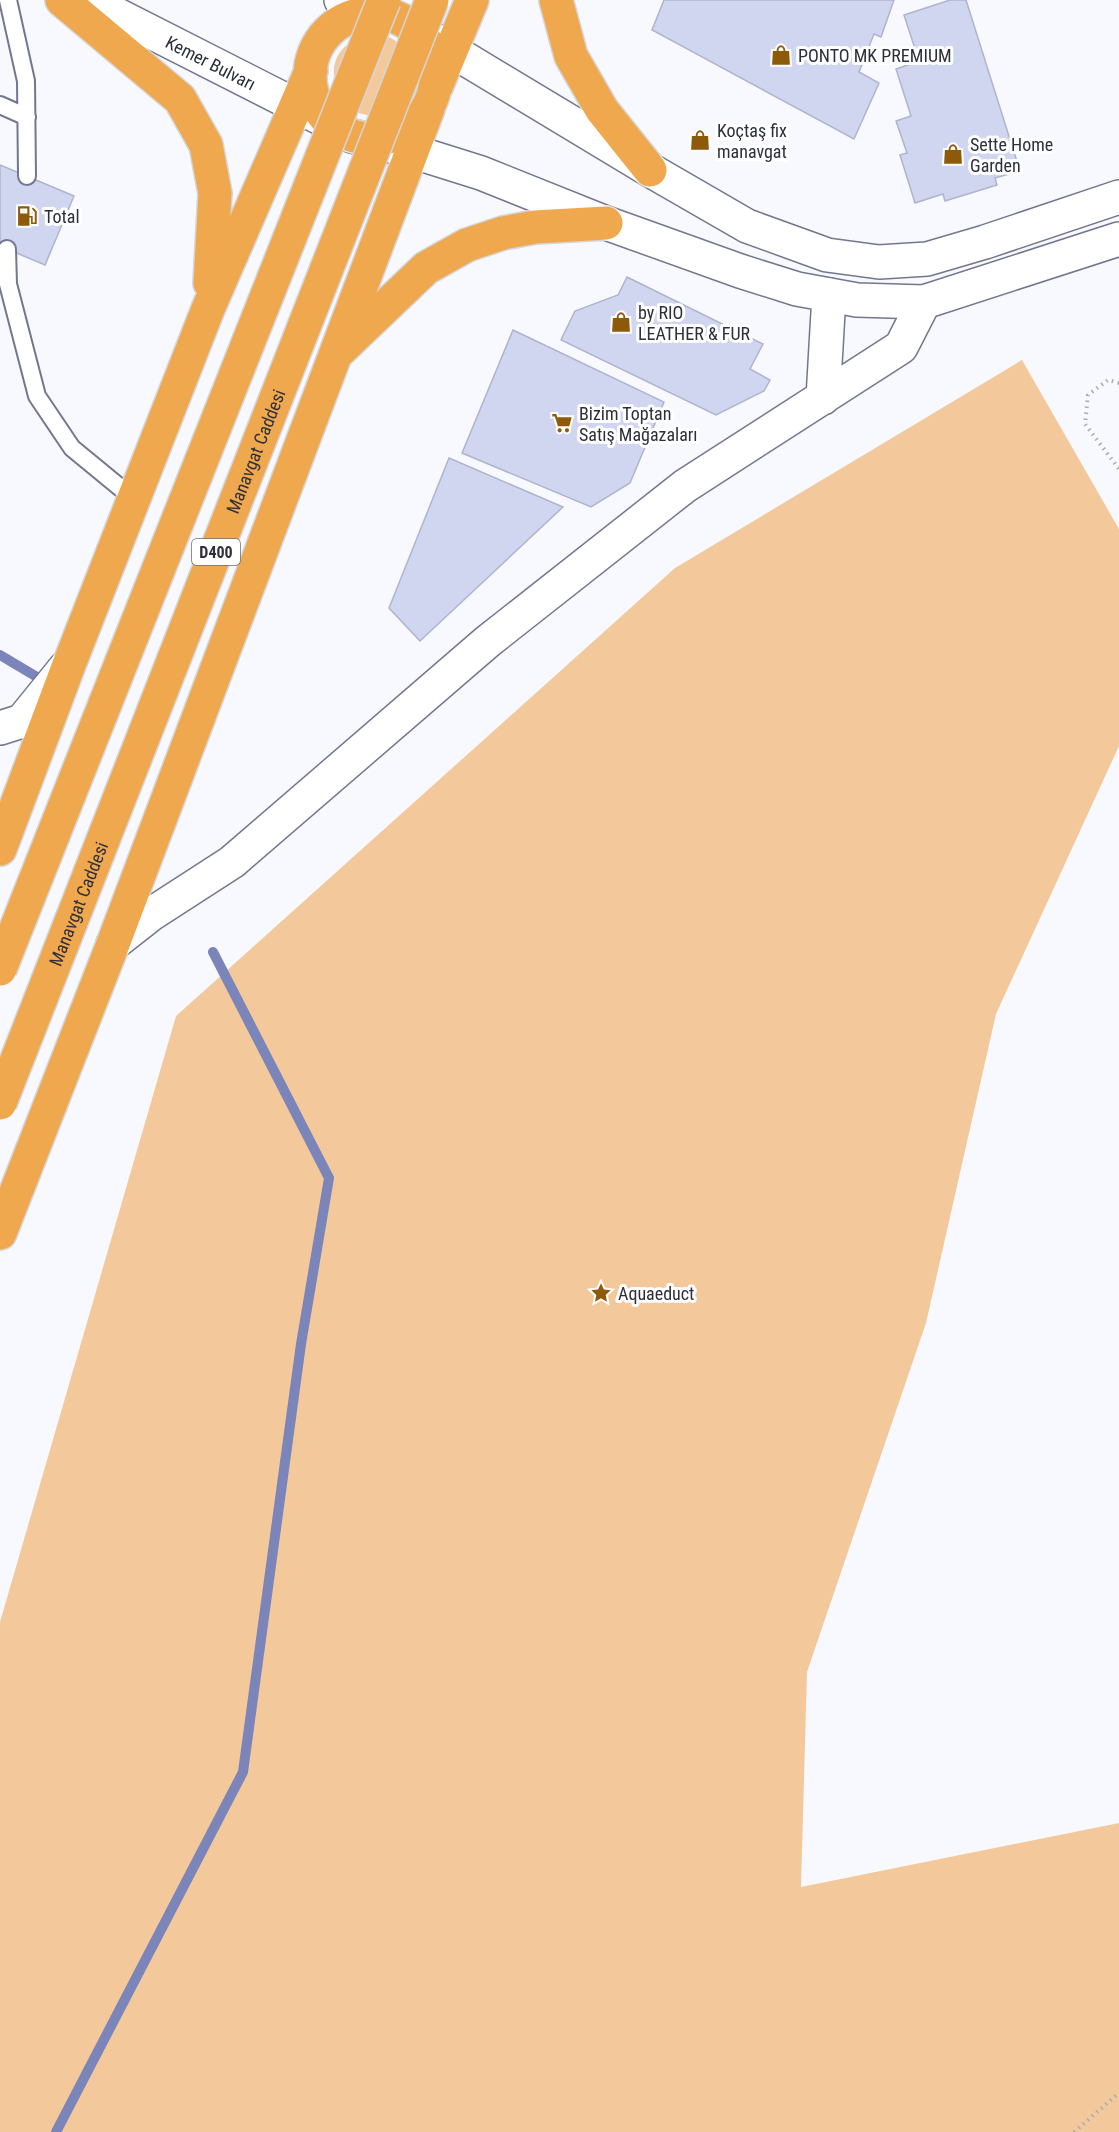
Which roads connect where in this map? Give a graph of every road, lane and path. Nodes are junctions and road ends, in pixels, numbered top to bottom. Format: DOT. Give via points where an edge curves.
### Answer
graph roads {
  1 [pos="8,0"];
  2 [pos="62,0"];
  3 [pos="88,0"];
  4 [pos="336,0"];
  5 [pos="341,0"];
  6 [pos="432,0"];
  7 [pos="472,0"];
  8 [pos="556,0"];
  9 [pos="381,7"];
  10 [pos="416,29"];
  11 [pos="325,35"];
  12 [pos="452,50"];
  13 [pos="311,71"];
  14 [pos="432,99"];
  15 [pos="0,105"];
  16 [pos="295,106"];
  17 [pos="27,117"];
  18 [pos="343,131"];
  19 [pos="411,151"];
  20 [pos="650,170"];
  21 [pos="27,176"];
  22 [pos="1119,197"];
  23 [pos="606,223"];
  24 [pos="1119,239"];
  25 [pos="7,249"];
  26 [pos="829,295"];
  27 [pos="924,302"];
  28 [pos="208,309"];
  29 [pos="333,356"];
  30 [pos="1119,382"];
  31 [pos="823,398"];
  32 [pos="1119,469"];
  33 [pos="134,499"];
  34 [pos="70,662"];
  35 [pos="0,729"];
  36 [pos="0,849"];
  37 [pos="113,944"];
  38 [pos="0,969"];
  39 [pos="0,1103"];
  40 [pos="0,1233"];
  41 [pos="1119,2092"];
  42 [pos="1074,2132"];
  1 -- 17 [label="lane" via="27,81"];
  2 -- 28 [label="highway" via="180,99 206,145 215,193"];
  3 -- 16 [label="street, Kemer Bulvarı"];
  4 -- 11 [label="highway"];
  5 -- 9 [label="street"];
  6 -- 39 [label="highway, Manavgat Caddesi / D400, bridge"];
  7 -- 12 [label="highway"];
  8 -- 20 [label="highway" via="571,56 602,110"];
  9 -- 10 [label="highway"];
  9 -- 11 [label="highway" via="340,22"];
  9 -- 38 [label="highway, D400, bridge"];
  10 -- 12 [label="street"];
  10 -- 14 [label="highway" via="429,46 436,67"];
  11 -- 13 [label="highway" via="315,52"];
  12 -- 14 [label="highway"];
  12 -- 20 [label="street"];
  13 -- 16 [label="highway"];
  13 -- 18 [label="highway" via="312,91 319,109"];
  14 -- 18 [label="highway" via="414,125 395,136 374,139"];
  14 -- 19 [label="highway"];
  15 -- 17 [label="lane"];
  16 -- 18 [label="street, Kemer Bulvarı"];
  16 -- 28 [label="highway"];
  17 -- 21 [label="lane"];
  18 -- 19 [label="street, Kemer Bulvarı"];
  19 -- 23 [label="street, Kemer Bulvarı" via="482,173"];
  19 -- 29 [label="highway"];
  20 -- 22 [label="street" via="747,226 827,255 879,262 927,259"];
  23 -- 26 [label="street, Kemer Bulvarı" via="740,271"];
  23 -- 29 [label="highway" via="536,227 467,245 426,268"];
  24 -- 27 [label="street, Kemer Bulvarı"];
  25 -- 33 [label="lane" via="8,284 37,396 72,448"];
  26 -- 27 [label="street, Kemer Bulvarı"];
  26 -- 31 [label="street"];
  27 -- 31 [label="street" via="901,347"];
  28 -- 33 [label="highway"];
  29 -- 37 [label="highway"];
  30 -- 32 [label="path" via="1108,380 1088,395 1085,424"];
  31 -- 37 [label="street" via="685,486 487,642 232,862"];
  33 -- 34 [label="highway"];
  34 -- 35 [label="street" via="22,721"];
  34 -- 36 [label="highway"];
  37 -- 40 [label="highway"];
  41 -- 42 [label="path"];
}
